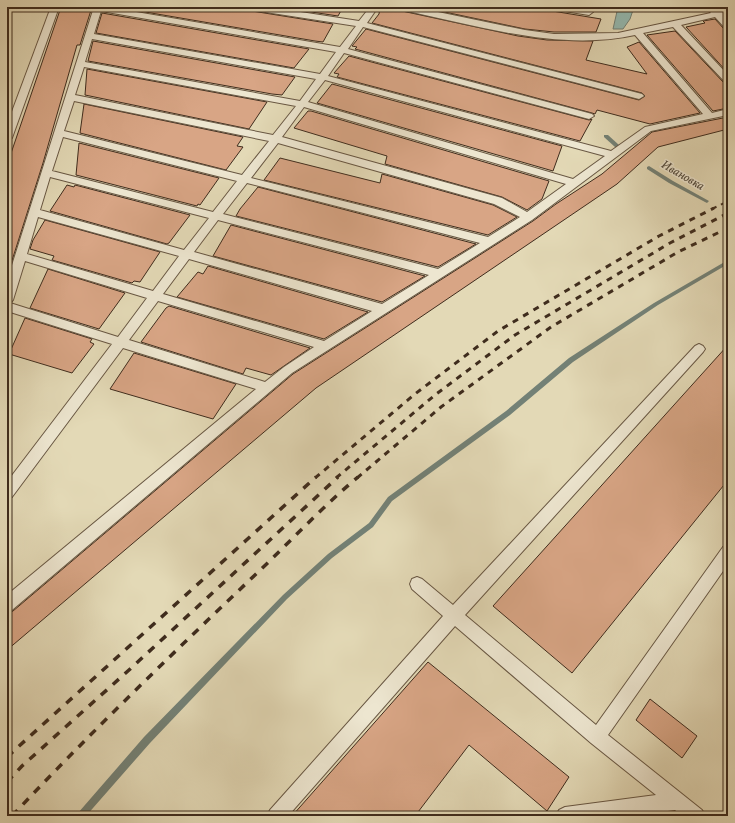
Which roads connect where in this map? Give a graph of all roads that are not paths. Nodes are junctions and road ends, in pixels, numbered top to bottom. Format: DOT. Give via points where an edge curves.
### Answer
graph roads {
  1 [pos="55,7"];
  2 [pos="252,7"];
  3 [pos="374,7"];
  4 [pos="402,7"];
  5 [pos="558,7"];
  6 [pos="98,8"];
  7 [pos="712,10"];
  8 [pos="588,12"];
  9 [pos="728,12"];
  10 [pos="674,23"];
  11 [pos="361,24"];
  12 [pos="728,26"];
  13 [pos="637,32"];
  14 [pos="89,36"];
  15 [pos="342,50"];
  16 [pos="80,64"];
  17 [pos="323,77"];
  18 [pos="728,80"];
  19 [pos="70,96"];
  20 [pos="639,96"];
  21 [pos="303,104"];
  22 [pos="728,112"];
  23 [pos="589,116"];
  24 [pos="710,116"];
  25 [pos="59,133"];
  26 [pos="7,138"];
  27 [pos="276,138"];
  28 [pos="613,155"];
  29 [pos="47,172"];
  30 [pos="244,180"];
  31 [pos="574,183"];
  32 [pos="35,212"];
  33 [pos="216,216"];
  34 [pos="528,217"];
  35 [pos="488,241"];
  36 [pos="186,254"];
  37 [pos="21,256"];
  38 [pos="439,273"];
  39 [pos="155,296"];
  40 [pos="7,300"];
  41 [pos="7,307"];
  42 [pos="382,309"];
  43 [pos="120,342"];
  44 [pos="326,346"];
  45 [pos="699,349"];
  46 [pos="268,388"];
  47 [pos="7,493"];
  48 [pos="728,552"];
  49 [pos="417,584"];
  50 [pos="7,604"];
  51 [pos="454,615"];
  52 [pos="597,737"];
  53 [pos="678,801"];
  54 [pos="276,816"];
  55 [pos="565,816"];
  56 [pos="696,816"];
  1 -- 26 [label="lane"];
  2 -- 11 [label="lane"];
  3 -- 11 [label="lane"];
  4 -- 13 [label="lane" via="554,37 618,36"];
  5 -- 8 [label="lane"];
  6 -- 14 [label="lane"];
  6 -- 15 [label="lane"];
  7 -- 9 [label="lane"];
  7 -- 10 [label="lane"];
  7 -- 12 [label="lane"];
  10 -- 13 [label="lane"];
  10 -- 18 [label="lane"];
  11 -- 15 [label="lane"];
  11 -- 20 [label="lane"];
  13 -- 24 [label="lane"];
  14 -- 16 [label="lane"];
  14 -- 17 [label="lane"];
  15 -- 17 [label="lane"];
  15 -- 23 [label="lane"];
  16 -- 19 [label="lane"];
  16 -- 21 [label="lane"];
  17 -- 21 [label="lane"];
  17 -- 28 [label="lane"];
  19 -- 25 [label="lane"];
  19 -- 27 [label="lane"];
  21 -- 27 [label="lane"];
  21 -- 31 [label="lane"];
  22 -- 24 [label="lane"];
  24 -- 28 [label="lane" via="648,129"];
  25 -- 29 [label="lane"];
  25 -- 30 [label="lane"];
  27 -- 30 [label="lane"];
  27 -- 34 [label="lane" via="498,200"];
  28 -- 31 [label="lane"];
  29 -- 32 [label="lane"];
  29 -- 33 [label="lane"];
  30 -- 33 [label="lane"];
  30 -- 35 [label="lane"];
  31 -- 34 [label="lane"];
  32 -- 36 [label="lane"];
  32 -- 37 [label="lane"];
  33 -- 36 [label="lane"];
  33 -- 38 [label="lane"];
  34 -- 35 [label="lane"];
  35 -- 38 [label="lane"];
  36 -- 39 [label="lane"];
  36 -- 42 [label="lane"];
  37 -- 39 [label="lane"];
  37 -- 40 [label="lane"];
  38 -- 42 [label="lane"];
  39 -- 43 [label="lane"];
  39 -- 44 [label="lane"];
  41 -- 43 [label="lane"];
  42 -- 44 [label="lane"];
  43 -- 46 [label="lane"];
  43 -- 47 [label="lane"];
  44 -- 46 [label="lane" via="288,370"];
  45 -- 51 [label="lane"];
  46 -- 50 [label="lane"];
  48 -- 52 [label="lane"];
  49 -- 51 [label="lane"];
  51 -- 52 [label="lane"];
  51 -- 54 [label="lane"];
  52 -- 53 [label="lane"];
  53 -- 55 [label="lane"];
  53 -- 56 [label="lane"];
}
